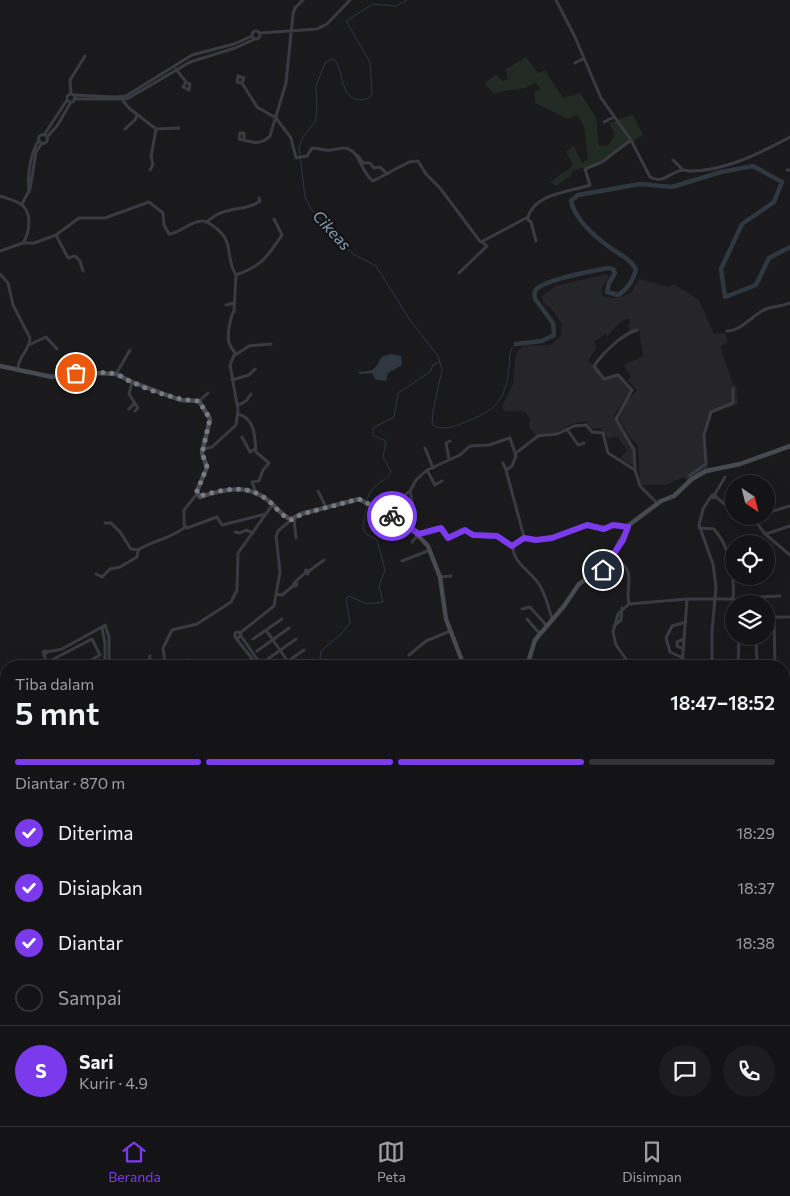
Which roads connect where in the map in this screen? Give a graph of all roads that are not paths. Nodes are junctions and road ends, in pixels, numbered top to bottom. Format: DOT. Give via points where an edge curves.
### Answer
graph roads {
  1 [pos="303,0"];
  2 [pos="350,0"];
  3 [pos="556,0"];
  4 [pos="292,31"];
  5 [pos="260,33"];
  6 [pos="253,37"];
  7 [pos="86,56"];
  8 [pos="584,58"];
  9 [pos="184,60"];
  10 [pos="575,63"];
  11 [pos="186,64"];
  12 [pos="176,69"];
  13 [pos="186,82"];
  14 [pos="242,83"];
  15 [pos="71,98"];
  16 [pos="115,99"];
  17 [pos="123,100"];
  18 [pos="137,114"];
  19 [pos="274,117"];
  20 [pos="614,118"];
  21 [pos="604,122"];
  22 [pos="179,128"];
  23 [pos="125,129"];
  24 [pos="156,129"];
  25 [pos="46,136"];
  26 [pos="790,137"];
  27 [pos="244,140"];
  28 [pos="631,140"];
  29 [pos="41,142"];
  30 [pos="356,155"];
  31 [pos="673,160"];
  32 [pos="150,170"];
  33 [pos="683,170"];
  34 [pos="387,174"];
  35 [pos="0,196"];
  36 [pos="259,198"];
  37 [pos="22,204"];
  38 [pos="526,218"];
  39 [pos="274,219"];
  40 [pos="207,222"];
  41 [pos="56,235"];
  42 [pos="483,241"];
  43 [pos="536,241"];
  44 [pos="24,243"];
  45 [pos="0,251"];
  46 [pos="83,271"];
  47 [pos="459,273"];
  48 [pos="0,274"];
  49 [pos="236,275"];
  50 [pos="234,303"];
  51 [pos="790,303"];
  52 [pos="226,306"];
  53 [pos="637,330"];
  54 [pos="727,331"];
  55 [pos="30,344"];
  56 [pos="271,344"];
  57 [pos="57,349"];
  58 [pos="130,350"];
  59 [pos="235,355"];
  60 [pos="18,364"];
  61 [pos="0,366"];
  62 [pos="254,369"];
  63 [pos="116,374"];
  64 [pos="232,380"];
  65 [pos="132,382"];
  66 [pos="733,389"];
  67 [pos="208,393"];
  68 [pos="251,394"];
  69 [pos="199,401"];
  70 [pos="134,404"];
  71 [pos="237,406"];
  72 [pos="129,409"];
  73 [pos="135,411"];
  74 [pos="238,414"];
  75 [pos="567,429"];
  76 [pos="242,438"];
  77 [pos="450,441"];
  78 [pos="584,443"];
  79 [pos="790,446"];
  80 [pos="426,448"];
  81 [pos="203,449"];
  82 [pos="256,449"];
  83 [pos="516,453"];
  84 [pos="449,459"];
  85 [pos="503,463"];
  86 [pos="433,468"];
  87 [pos="427,470"];
  88 [pos="506,470"];
  89 [pos="635,470"];
  90 [pos="689,476"];
  91 [pos="725,477"];
  92 [pos="442,481"];
  93 [pos="410,490"];
  94 [pos="318,491"];
  95 [pos="256,492"];
  96 [pos="197,494"];
  97 [pos="714,495"];
  98 [pos="273,504"];
  99 [pos="658,504"];
  100 [pos="725,504"];
  101 [pos="790,506"];
  102 [pos="326,507"];
  103 [pos="775,510"];
  104 [pos="384,512"];
  105 [pos="267,514"];
  106 [pos="415,514"];
  107 [pos="292,519"];
  108 [pos="106,523"];
  109 [pos="758,525"];
  110 [pos="790,526"];
  111 [pos="186,527"];
  112 [pos="628,527"];
  113 [pos="699,528"];
  114 [pos="235,532"];
  115 [pos="253,534"];
  116 [pos="419,534"];
  117 [pos="765,534"];
  118 [pos="296,538"];
  119 [pos="524,538"];
  120 [pos="412,542"];
  121 [pos="512,546"];
  122 [pos="138,550"];
  123 [pos="430,550"];
  124 [pos="790,555"];
  125 [pos="324,560"];
  126 [pos="402,561"];
  127 [pos="622,564"];
  128 [pos="96,574"];
  129 [pos="452,576"];
  130 [pos="440,577"];
  131 [pos="277,592"];
  132 [pos="734,595"];
  133 [pos="775,596"];
  134 [pos="780,596"];
  135 [pos="715,598"];
  136 [pos="687,599"];
  137 [pos="725,599"];
  138 [pos="631,603"];
  139 [pos="522,609"];
  140 [pos="775,617"];
  141 [pos="790,617"];
  142 [pos="282,619"];
  143 [pos="527,619"];
  144 [pos="552,620"];
  145 [pos="686,622"];
  146 [pos="547,626"];
  147 [pos="289,628"];
  148 [pos="266,630"];
  149 [pos="450,631"];
  150 [pos="540,634"];
  151 [pos="253,639"];
  152 [pos="296,639"];
  153 [pos="684,639"];
  154 [pos="272,640"];
  155 [pos="738,645"];
  156 [pos="756,645"];
  157 [pos="774,645"];
  158 [pos="683,649"];
  159 [pos="280,650"];
  160 [pos="304,650"];
  161 [pos="257,651"];
  162 [pos="409,655"];
  163 [pos="150,656"];
  164 [pos="683,658"];
  165 [pos="47,660"];
  166 [pos="54,660"];
  167 [pos="91,660"];
  168 [pos="107,660"];
  169 [pos="150,660"];
  170 [pos="164,660"];
  171 [pos="256,660"];
  172 [pos="266,660"];
  173 [pos="287,660"];
  174 [pos="289,660"];
  175 [pos="462,660"];
  176 [pos="529,660"];
  177 [pos="626,660"];
  178 [pos="712,660"];
  179 [pos="738,660"];
  180 [pos="757,660"];
  181 [pos="774,660"];
  1 -- 4 [label="street" via="294,11"];
  2 -- 4 [label="street" via="322,26"];
  3 -- 8 [label="street"];
  4 -- 5 [label="street"];
  4 -- 19 [label="street" via="286,84"];
  5 -- 6 [label="street" via="258,38"];
  5 -- 6 [label="street" via="253,31"];
  6 -- 9 [label="street"];
  6 -- 11 [label="street" via="235,48"];
  7 -- 15 [label="street" via="70,80"];
  8 -- 10 [label="street"];
  8 -- 20 [label="street" via="597,90"];
  9 -- 11 [label="street"];
  9 -- 16 [label="street" via="129,94"];
  11 -- 12 [label="street"];
  12 -- 13 [label="street"];
  12 -- 17 [label="street" via="140,93"];
  14 -- 19 [label="street" via="257,107"];
  15 -- 16 [label="street"];
  15 -- 25 [label="street" via="57,126"];
  16 -- 17 [label="street"];
  17 -- 18 [label="street"];
  18 -- 23 [label="street"];
  18 -- 24 [label="street"];
  19 -- 27 [label="street" via="268,138 254,144"];
  19 -- 30 [label="street" via="291,138 295,157 307,156 314,148 328,151 347,148"];
  20 -- 21 [label="street"];
  20 -- 28 [label="street"];
  22 -- 24 [label="street"];
  24 -- 32 [label="street"];
  25 -- 29 [label="street" via="46,142"];
  25 -- 29 [label="street" via="41,136"];
  26 -- 33 [label="street" via="741,161 702,170"];
  28 -- 33 [label="street" via="650,177 659,180"];
  28 -- 38 [label="street" via="597,165 585,169 590,185 540,202 531,207"];
  29 -- 37 [label="street" via="34,149 28,176 29,192"];
  30 -- 34 [label="street" via="363,163 370,163 374,168 379,166"];
  30 -- 34 [label="street" via="372,180"];
  31 -- 33 [label="street"];
  34 -- 42 [label="street" via="416,160"];
  35 -- 37 [label="street"];
  36 -- 40 [label="street" via="260,202 256,204 224,210"];
  37 -- 44 [label="street" via="29,223"];
  38 -- 42 [label="street"];
  38 -- 43 [label="street"];
  39 -- 49 [label="street" via="282,235 268,257"];
  40 -- 41 [label="street" via="195,223 169,234 163,212 149,202 105,218 79,218"];
  40 -- 49 [label="street" via="228,242"];
  41 -- 44 [label="street" via="31,244"];
  41 -- 46 [label="street" via="68,258 76,257"];
  42 -- 47 [label="street" via="487,247"];
  44 -- 45 [label="street"];
  48 -- 55 [label="street" via="9,286 12,305 29,334"];
  49 -- 50 [label="street"];
  50 -- 52 [label="street"];
  50 -- 59 [label="street" via="229,343"];
  51 -- 54 [label="street" via="766,309 734,330"];
  53 -- 89 [label="street" via="620,338 594,366 604,379 618,375 632,390 616,419 634,450"];
  55 -- 57 [label="street" via="46,337"];
  55 -- 60 [label="street"];
  56 -- 59 [label="street" via="249,346"];
  58 -- 63 [label="street"];
  59 -- 64 [label="street" via="230,365"];
  60 -- 61 [label="main road"];
  60 -- 63 [label="main road" via="52,376"];
  62 -- 64 [label="street" via="247,376"];
  63 -- 65 [label="main road"];
  64 -- 71 [label="street"];
  65 -- 69 [label="main road" via="180,400"];
  65 -- 70 [label="street" via="129,394"];
  66 -- 90 [label="street" via="733,403 711,412 704,435 706,464"];
  67 -- 69 [label="street"];
  68 -- 71 [label="street"];
  69 -- 81 [label="main road" via="210,419"];
  70 -- 72 [label="street"];
  70 -- 73 [label="street" via="138,408"];
  71 -- 74 [label="street"];
  74 -- 81 [label="street" via="236,427 212,448"];
  74 -- 82 [label="street" via="249,420"];
  75 -- 78 [label="street" via="578,445"];
  75 -- 83 [label="street" via="557,434 537,436"];
  75 -- 89 [label="street" via="586,425 592,432 602,432 608,453"];
  76 -- 82 [label="street" via="250,452"];
  77 -- 84 [label="street" via="446,443"];
  79 -- 99 [label="main road" via="740,464 706,471"];
  80 -- 86 [label="street"];
  81 -- 96 [label="main road" via="207,467"];
  82 -- 95 [label="street" via="257,454 269,463 259,481 252,482"];
  83 -- 84 [label="street" via="510,438 489,445 470,446"];
  83 -- 88 [label="street" via="512,466"];
  84 -- 86 [label="street"];
  85 -- 88 [label="street"];
  86 -- 87 [label="street"];
  87 -- 92 [label="street" via="435,485"];
  87 -- 93 [label="street"];
  88 -- 119 [label="street"];
  89 -- 99 [label="street" via="640,486"];
  91 -- 97 [label="street"];
  93 -- 104 [label="street"];
  93 -- 106 [label="street"];
  94 -- 102 [label="street"];
  95 -- 96 [label="main road" via="223,489 200,496"];
  95 -- 98 [label="main road"];
  96 -- 111 [label="street" via="184,510"];
  97 -- 100 [label="street"];
  97 -- 113 [label="street" via="703,509"];
  98 -- 105 [label="street"];
  98 -- 107 [label="main road"];
  99 -- 112 [label="main road"];
  101 -- 103 [label="street"];
  102 -- 104 [label="main road" via="355,499 364,500"];
  102 -- 107 [label="main road"];
  104 -- 116 [label="main road"];
  105 -- 111 [label="street" via="222,525 217,517"];
  105 -- 115 [label="street"];
  107 -- 118 [label="street"];
  107 -- 131 [label="street" via="276,536 280,572"];
  108 -- 122 [label="street" via="111,523 120,532 131,549"];
  109 -- 117 [label="street"];
  110 -- 117 [label="street"];
  111 -- 122 [label="street"];
  112 -- 119 [label="street" via="613,525 604,529 587,525 552,538"];
  112 -- 144 [label="main road" via="607,566 579,584"];
  113 -- 132 [label="street" via="713,529 718,533 731,566"];
  113 -- 135 [label="street" via="714,571"];
  114 -- 115 [label="street" via="246,530"];
  115 -- 170 [label="street" via="238,556 236,590 231,602 197,624 172,630 163,648"];
  116 -- 120 [label="street"];
  116 -- 121 [label="street" via="441,528 448,538 465,530 473,535 497,536"];
  116 -- 123 [label="main road"];
  117 -- 124 [label="street"];
  119 -- 121 [label="street"];
  121 -- 144 [label="street" via="517,559 540,585"];
  122 -- 128 [label="street" via="136,558 120,568 110,569 102,576"];
  123 -- 126 [label="street"];
  123 -- 130 [label="main road"];
  125 -- 131 [label="street" via="282,595"];
  127 -- 138 [label="street" via="628,574"];
  129 -- 130 [label="street"];
  130 -- 149 [label="main road"];
  131 -- 171 [label="street" via="272,610 240,636"];
  133 -- 134 [label="street"];
  135 -- 136 [label="street"];
  135 -- 137 [label="street"];
  135 -- 178 [label="street"];
  136 -- 138 [label="street"];
  136 -- 145 [label="street"];
  138 -- 177 [label="street" via="622,608 614,626 615,642"];
  139 -- 146 [label="street" via="530,607"];
  140 -- 141 [label="street"];
  142 -- 148 [label="street"];
  143 -- 150 [label="street"];
  144 -- 146 [label="main road"];
  145 -- 153 [label="street"];
  145 -- 164 [label="street" via="672,626 666,638 670,652"];
  146 -- 150 [label="main road"];
  147 -- 154 [label="street"];
  148 -- 151 [label="street"];
  148 -- 154 [label="street"];
  149 -- 162 [label="street" via="426,641"];
  149 -- 175 [label="main road"];
  150 -- 176 [label="main road"];
  152 -- 159 [label="street"];
  153 -- 158 [label="street"];
  153 -- 158 [label="street" via="677,642 677,646"];
  154 -- 159 [label="street"];
  154 -- 161 [label="street"];
  155 -- 179 [label="street"];
  156 -- 180 [label="street"];
  157 -- 181 [label="street"];
  158 -- 164 [label="street"];
  159 -- 172 [label="street"];
  159 -- 173 [label="street"];
  160 -- 174 [label="street"];
  163 -- 169 [label="street"];
  165 -- 168 [label="street" via="46,654 102,627"];
  166 -- 167 [label="street" via="90,639 100,655"];
}
